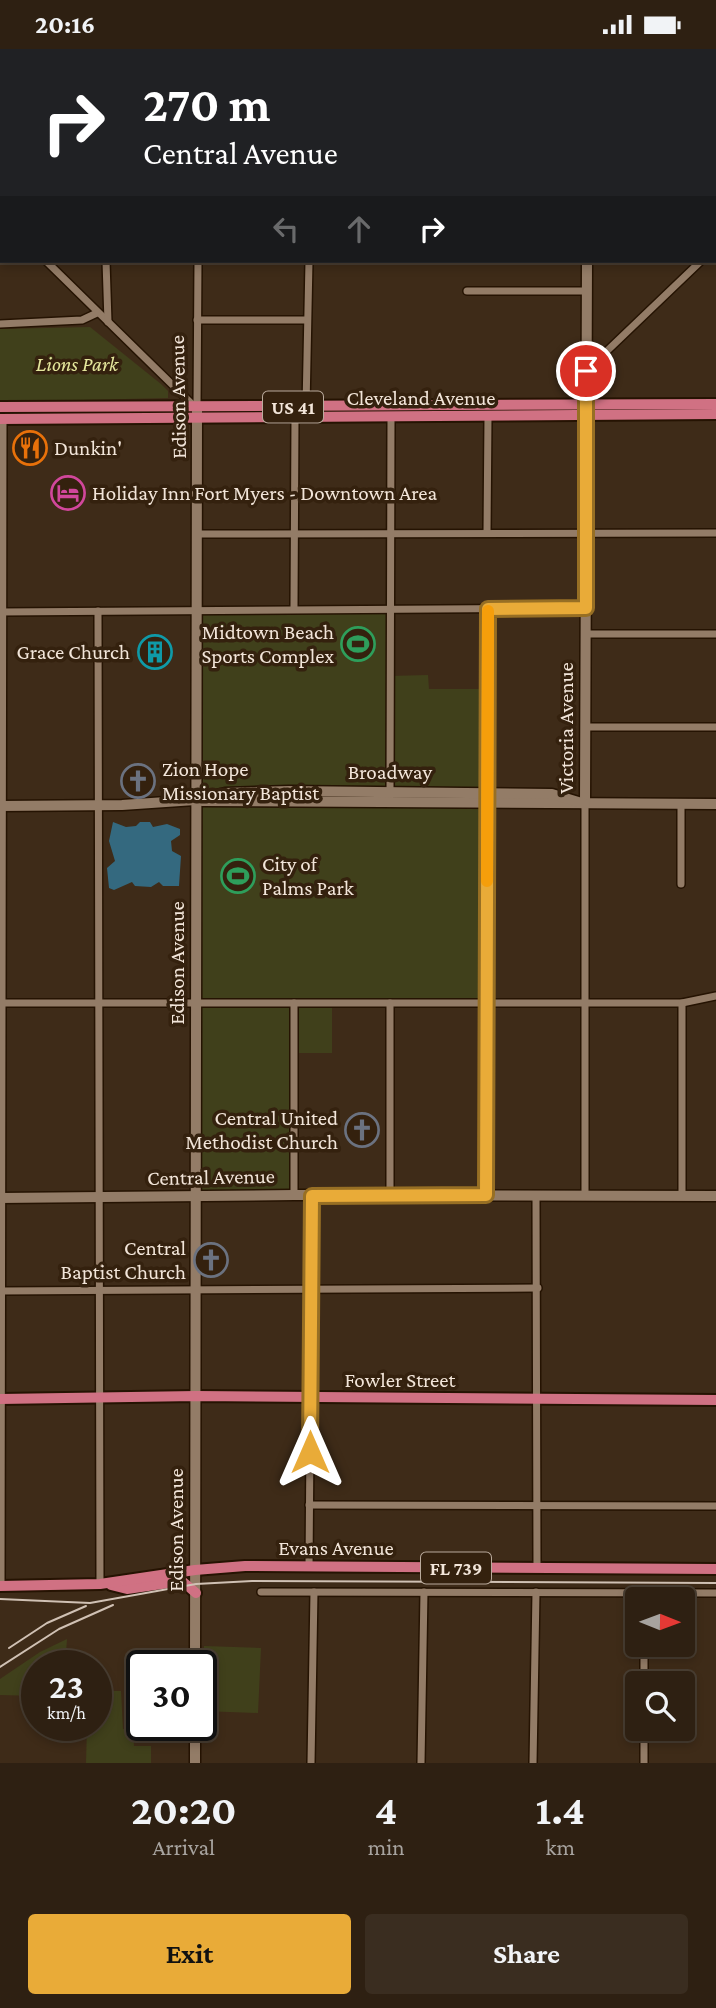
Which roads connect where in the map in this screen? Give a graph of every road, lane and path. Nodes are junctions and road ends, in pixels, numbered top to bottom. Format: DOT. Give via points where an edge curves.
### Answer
graph roads {
  1 [pos="48,263"];
  2 [pos="106,263"];
  3 [pos="198,263"];
  4 [pos="309,263"];
  5 [pos="587,263"];
  6 [pos="699,263"];
  7 [pos="467,291"];
  8 [pos="586,292"];
  9 [pos="97,313"];
  10 [pos="197,320"];
  11 [pos="307,320"];
  12 [pos="108,322"];
  13 [pos="0,324"];
  14 [pos="586,371"];
  15 [pos="716,404"];
  16 [pos="417,406"];
  17 [pos="0,407"];
  18 [pos="22,407"];
  19 [pos="306,407"];
  20 [pos="587,411"];
  21 [pos="197,412"];
  22 [pos="716,414"];
  23 [pos="488,417"];
  24 [pos="295,418"];
  25 [pos="391,418"];
  26 [pos="2,419"];
  27 [pos="1,512"];
  28 [pos="391,533"];
  29 [pos="487,533"];
  30 [pos="587,533"];
  31 [pos="716,533"];
  32 [pos="198,534"];
  33 [pos="294,534"];
  34 [pos="294,608"];
  35 [pos="586,608"];
  36 [pos="198,609"];
  37 [pos="390,609"];
  38 [pos="488,609"];
  39 [pos="98,611"];
  40 [pos="1,612"];
  41 [pos="586,634"];
  42 [pos="716,635"];
  43 [pos="586,727"];
  44 [pos="716,727"];
  45 [pos="487,791"];
  46 [pos="390,792"];
  47 [pos="195,800"];
  48 [pos="487,803"];
  49 [pos="391,804"];
  50 [pos="585,804"];
  51 [pos="681,804"];
  52 [pos="716,804"];
  53 [pos="99,805"];
  54 [pos="1,806"];
  55 [pos="681,884"];
  56 [pos="716,996"];
  57 [pos="1,1003"];
  58 [pos="99,1003"];
  59 [pos="196,1003"];
  60 [pos="294,1003"];
  61 [pos="390,1003"];
  62 [pos="487,1003"];
  63 [pos="585,1003"];
  64 [pos="682,1003"];
  65 [pos="294,1195"];
  66 [pos="390,1195"];
  67 [pos="486,1195"];
  68 [pos="536,1195"];
  69 [pos="585,1195"];
  70 [pos="196,1196"];
  71 [pos="312,1196"];
  72 [pos="682,1196"];
  73 [pos="716,1196"];
  74 [pos="98,1197"];
  75 [pos="1,1198"];
  76 [pos="196,1289"];
  77 [pos="311,1289"];
  78 [pos="538,1289"];
  79 [pos="98,1290"];
  80 [pos="1,1291"];
  81 [pos="196,1396"];
  82 [pos="98,1397"];
  83 [pos="310,1398"];
  84 [pos="1,1399"];
  85 [pos="538,1399"];
  86 [pos="716,1400"];
  87 [pos="309,1504"];
  88 [pos="537,1505"];
  89 [pos="716,1506"];
  90 [pos="309,1567"];
  91 [pos="537,1568"];
  92 [pos="716,1569"];
  93 [pos="195,1570"];
  94 [pos="103,1584"];
  95 [pos="1,1586"];
  96 [pos="314,1592"];
  97 [pos="424,1592"];
  98 [pos="536,1592"];
  99 [pos="195,1593"];
  100 [pos="261,1593"];
  101 [pos="716,1593"];
  102 [pos="695,1594"];
  103 [pos="625,1595"];
  104 [pos="195,1650"];
  105 [pos="195,1741"];
  106 [pos="644,1741"];
  107 [pos="195,1763"];
  108 [pos="310,1763"];
  109 [pos="421,1763"];
  110 [pos="533,1763"];
  111 [pos="644,1763"];
  1 -- 9 [label="street"];
  2 -- 12 [label="street"];
  3 -- 10 [label="street, Edison Avenue"];
  4 -- 11 [label="street"];
  5 -- 8 [label="street, Victoria Avenue"];
  6 -- 14 [label="street"];
  7 -- 8 [label="street"];
  8 -- 14 [label="street, Victoria Avenue"];
  9 -- 12 [label="street"];
  9 -- 13 [label="street" via="82,320"];
  10 -- 11 [label="street"];
  10 -- 21 [label="street, Edison Avenue"];
  11 -- 19 [label="street"];
  12 -- 21 [label="street"];
  14 -- 20 [label="street, Victoria Avenue"];
  15 -- 20 [label="main road, Cleveland Avenue / US 41"];
  16 -- 19 [label="main road, Cleveland Avenue / US 41"];
  16 -- 20 [label="main road, Cleveland Avenue / US 41"];
  16 -- 25 [label="main road"];
  17 -- 18 [label="main road, Cleveland Avenue / US 41"];
  18 -- 21 [label="main road, Cleveland Avenue / US 41"];
  18 -- 26 [label="main road"];
  19 -- 21 [label="main road, Cleveland Avenue / US 41"];
  20 -- 22 [label="main road, Cleveland Avenue / US 41"];
  20 -- 23 [label="main road, Cleveland Avenue / US 41"];
  20 -- 30 [label="street, Victoria Avenue"];
  21 -- 24 [label="main road, Cleveland Avenue / US 41"];
  21 -- 26 [label="main road, Cleveland Avenue / US 41"];
  21 -- 32 [label="street, Edison Avenue"];
  23 -- 25 [label="main road, Cleveland Avenue / US 41"];
  23 -- 29 [label="street"];
  24 -- 25 [label="main road, Cleveland Avenue / US 41"];
  24 -- 33 [label="street"];
  25 -- 28 [label="street"];
  26 -- 27 [label="street"];
  27 -- 40 [label="street"];
  28 -- 29 [label="street"];
  28 -- 33 [label="street"];
  28 -- 37 [label="street"];
  29 -- 30 [label="street"];
  30 -- 31 [label="street"];
  30 -- 35 [label="street, Victoria Avenue"];
  32 -- 33 [label="street"];
  32 -- 36 [label="street, Edison Avenue"];
  33 -- 34 [label="street"];
  34 -- 36 [label="street"];
  34 -- 37 [label="street"];
  35 -- 38 [label="street"];
  35 -- 41 [label="street, Victoria Avenue"];
  36 -- 39 [label="street"];
  36 -- 47 [label="street, Edison Avenue"];
  37 -- 38 [label="street"];
  37 -- 46 [label="street"];
  38 -- 45 [label="street"];
  39 -- 40 [label="street"];
  39 -- 53 [label="street"];
  40 -- 54 [label="street"];
  41 -- 42 [label="street"];
  41 -- 43 [label="street, Victoria Avenue"];
  43 -- 44 [label="street"];
  43 -- 50 [label="street, Victoria Avenue"];
  45 -- 46 [label="street, Broadway"];
  45 -- 48 [label="street"];
  45 -- 50 [label="street, Broadway" via="552,794"];
  46 -- 47 [label="street, Broadway" via="225,793"];
  46 -- 49 [label="street"];
  47 -- 49 [label="street, Broadway" via="218,804"];
  47 -- 53 [label="street, Broadway"];
  47 -- 59 [label="street, Edison Avenue"];
  48 -- 49 [label="street, Broadway"];
  48 -- 50 [label="street, Broadway"];
  48 -- 62 [label="street"];
  50 -- 51 [label="street, Broadway"];
  50 -- 63 [label="street, Victoria Avenue"];
  51 -- 52 [label="street, Broadway"];
  51 -- 55 [label="street"];
  53 -- 54 [label="street, Broadway"];
  53 -- 58 [label="street"];
  54 -- 57 [label="street"];
  56 -- 64 [label="street"];
  57 -- 58 [label="street"];
  57 -- 75 [label="street"];
  58 -- 59 [label="street"];
  58 -- 74 [label="street"];
  59 -- 60 [label="street"];
  59 -- 70 [label="street, Edison Avenue"];
  60 -- 61 [label="street"];
  60 -- 65 [label="street"];
  61 -- 62 [label="street"];
  61 -- 66 [label="street"];
  62 -- 63 [label="street"];
  62 -- 67 [label="street"];
  63 -- 64 [label="street"];
  63 -- 69 [label="street, Victoria Avenue"];
  64 -- 72 [label="street"];
  65 -- 70 [label="street, Central Avenue"];
  65 -- 71 [label="street, Central Avenue"];
  66 -- 67 [label="street, Central Avenue"];
  66 -- 71 [label="street, Central Avenue"];
  67 -- 68 [label="street, Central Avenue"];
  68 -- 69 [label="street, Central Avenue"];
  68 -- 78 [label="street"];
  69 -- 72 [label="street, Central Avenue"];
  70 -- 74 [label="street, Central Avenue"];
  70 -- 76 [label="street, Edison Avenue"];
  71 -- 77 [label="street"];
  72 -- 73 [label="street, Central Avenue"];
  74 -- 75 [label="street, Central Avenue"];
  74 -- 79 [label="street"];
  75 -- 80 [label="street"];
  76 -- 77 [label="street"];
  76 -- 79 [label="street"];
  76 -- 81 [label="street, Edison Avenue"];
  77 -- 78 [label="street"];
  77 -- 83 [label="street"];
  78 -- 85 [label="street"];
  79 -- 80 [label="street"];
  79 -- 82 [label="street"];
  80 -- 84 [label="street"];
  81 -- 82 [label="main road, Fowler Street"];
  81 -- 83 [label="main road, Fowler Street"];
  81 -- 93 [label="street, Edison Avenue"];
  82 -- 84 [label="main road, Fowler Street"];
  82 -- 94 [label="street"];
  83 -- 85 [label="main road, Fowler Street"];
  83 -- 87 [label="street"];
  84 -- 95 [label="street"];
  85 -- 86 [label="main road, Fowler Street"];
  85 -- 88 [label="street"];
  87 -- 88 [label="street"];
  87 -- 90 [label="street"];
  88 -- 89 [label="street"];
  88 -- 91 [label="street"];
  90 -- 91 [label="main road, Evans Avenue / FL 739"];
  90 -- 93 [label="main road, Evans Avenue / FL 739"];
  91 -- 92 [label="main road, Evans Avenue / FL 739"];
  93 -- 94 [label="main road, Evans Avenue / FL 739"];
  93 -- 99 [label="street, Edison Avenue"];
  94 -- 95 [label="main road, Evans Avenue / FL 739"];
  94 -- 99 [label="main road" via="127,1588 182,1581"];
  96 -- 97 [label="street"];
  96 -- 100 [label="street"];
  96 -- 108 [label="street"];
  97 -- 98 [label="street"];
  97 -- 109 [label="street"];
  98 -- 103 [label="street"];
  98 -- 110 [label="street"];
  99 -- 104 [label="street, Edison Avenue"];
  101 -- 102 [label="street"];
  105 -- 107 [label="street"];
  106 -- 111 [label="street"];
}
